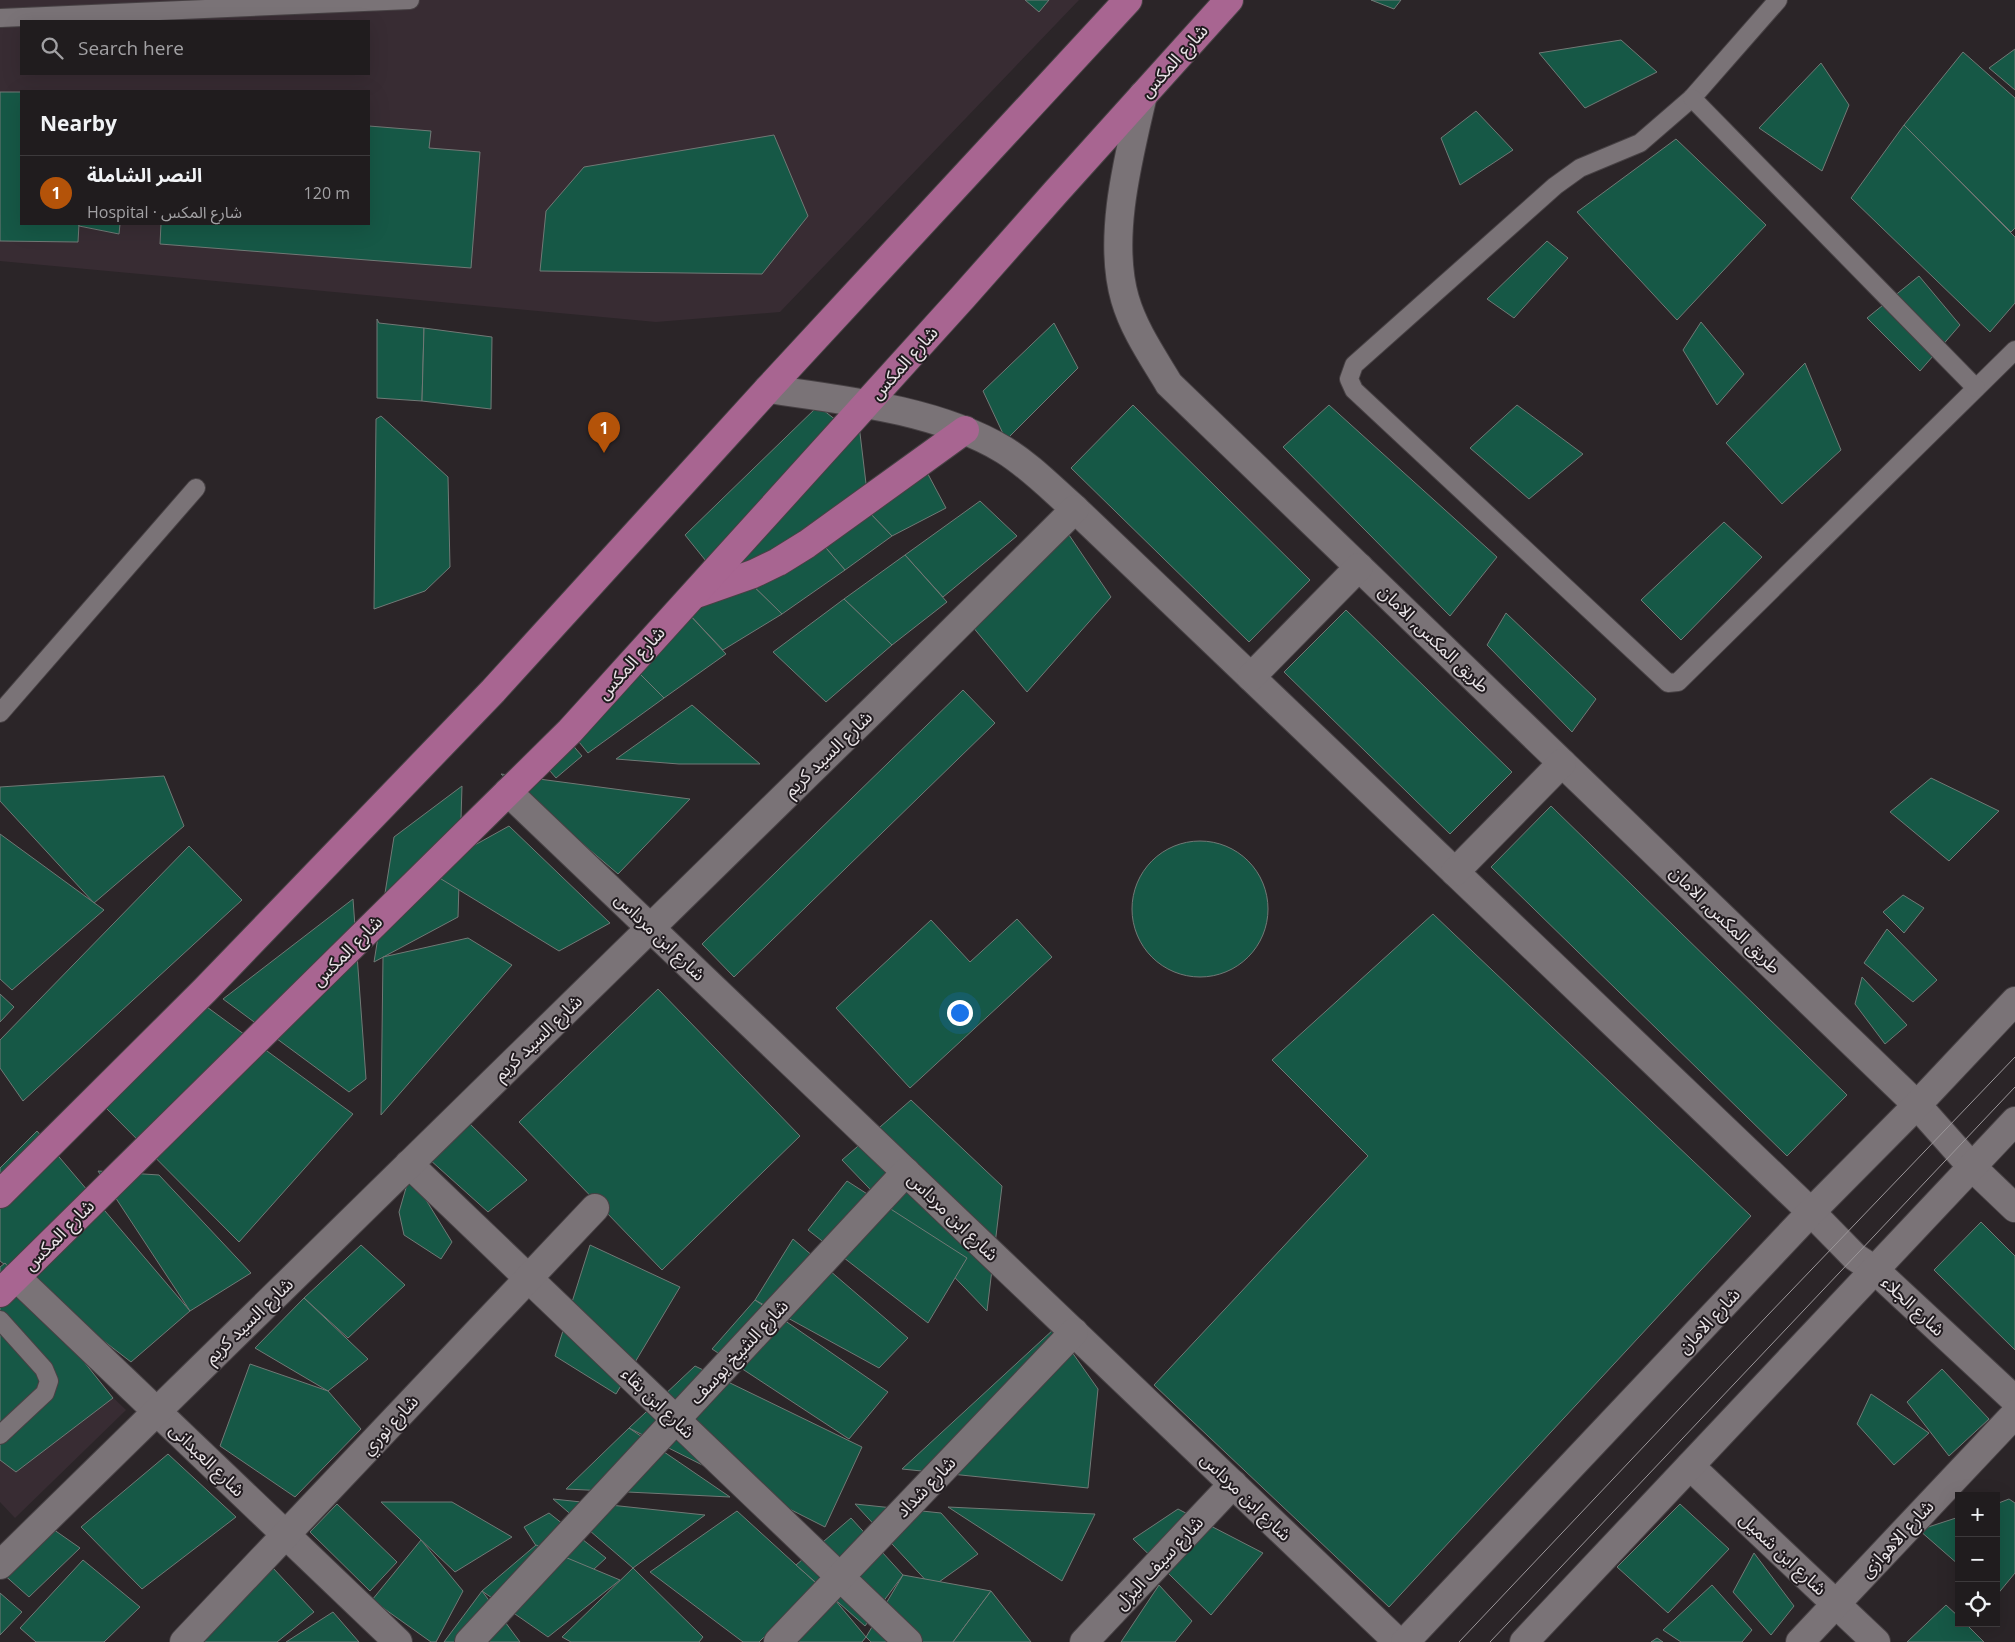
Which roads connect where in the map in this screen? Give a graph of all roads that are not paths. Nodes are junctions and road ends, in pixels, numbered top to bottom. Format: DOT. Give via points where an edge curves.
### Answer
graph roads {
  1 [pos="410,0"];
  2 [pos="1128,0"];
  3 [pos="1229,0"];
  4 [pos="1778,0"];
  5 [pos="0,18"];
  6 [pos="1143,95"];
  7 [pos="1692,98"];
  8 [pos="2015,350"];
  9 [pos="1976,388"];
  10 [pos="768,389"];
  11 [pos="866,405"];
  12 [pos="964,430"];
  13 [pos="196,488"];
  14 [pos="1075,509"];
  15 [pos="1359,567"];
  16 [pos="692,595"];
  17 [pos="1251,677"];
  18 [pos="0,713"];
  19 [pos="1562,763"];
  20 [pos="508,792"];
  21 [pos="1455,872"];
  22 [pos="651,928"];
  23 [pos="2015,1001"];
  24 [pos="1917,1105"];
  25 [pos="2015,1121"];
  26 [pos="409,1164"];
  27 [pos="1972,1167"];
  28 [pos="906,1172"];
  29 [pos="0,1194"];
  30 [pos="595,1208"];
  31 [pos="2015,1208"];
  32 [pos="1811,1212"];
  33 [pos="1875,1270"];
  34 [pos="528,1278"];
  35 [pos="8,1285"];
  36 [pos="0,1320"];
  37 [pos="1074,1332"];
  38 [pos="2015,1400"];
  39 [pos="156,1411"];
  40 [pos="2015,1414"];
  41 [pos="676,1420"];
  42 [pos="0,1435"];
  43 [pos="1690,1466"];
  44 [pos="1233,1484"];
  45 [pos="286,1535"];
  46 [pos="0,1565"];
  47 [pos="840,1577"];
  48 [pos="1836,1604"];
  49 [pos="184,1642"];
  50 [pos="398,1642"];
  51 [pos="469,1642"];
  52 [pos="778,1642"];
  53 [pos="908,1642"];
  54 [pos="1084,1642"];
  55 [pos="1398,1642"];
  56 [pos="1404,1642"];
  57 [pos="1524,1642"];
  58 [pos="1800,1642"];
  59 [pos="1876,1642"];
  1 -- 5 [label="lane"];
  2 -- 10 [label="main road"];
  3 -- 6 [label="main road, شارع المكس"];
  4 -- 7 [label="lane"];
  6 -- 11 [label="main road, شارع المكس"];
  6 -- 15 [label="street, طريق المكس, الامان" via="1128,158 1118,256 1125,299 1144,344 1169,384"];
  7 -- 9 [label="lane"];
  7 -- 9 [label="lane" via="1640,143 1580,168 1555,186 1354,365 1349,379 1354,390 1668,683 1673,684"];
  8 -- 9 [label="lane"];
  10 -- 11 [label="street"];
  10 -- 29 [label="main road" via="493,691 205,990"];
  11 -- 12 [label="street" via="922,416"];
  11 -- 16 [label="main road, شارع المكس"];
  12 -- 14 [label="street" via="1005,451"];
  12 -- 16 [label="main road" via="778,562"];
  13 -- 18 [label="lane"];
  14 -- 17 [label="street"];
  14 -- 22 [label="street, شارع السيد كريم"];
  15 -- 17 [label="street"];
  15 -- 19 [label="street, طريق المكس, الامان"];
  16 -- 20 [label="main road, شارع المكس" via="570,731"];
  17 -- 21 [label="street"];
  19 -- 21 [label="street"];
  19 -- 24 [label="street, طريق المكس, الامان"];
  20 -- 22 [label="street, شارع ابن مرداس"];
  20 -- 35 [label="main road, شارع المكس"];
  21 -- 32 [label="street"];
  22 -- 26 [label="street, شارع السيد كريم"];
  22 -- 28 [label="street, شارع ابن مرداس"];
  23 -- 24 [label="street, شارع الامان"];
  24 -- 27 [label="street, طريق المكس, الامان"];
  24 -- 32 [label="street, شارع الامان"];
  25 -- 27 [label="street"];
  26 -- 34 [label="street, شارع ابن بقاء"];
  26 -- 39 [label="street, شارع السيد كريم"];
  27 -- 31 [label="street, طريق المكس, الامان"];
  27 -- 33 [label="street"];
  28 -- 37 [label="street, شارع ابن مرداس"];
  28 -- 41 [label="street, شارع الشيخ يوسف"];
  30 -- 34 [label="street, شارع نوري"];
  32 -- 33 [label="street, شارع الجلاء" via="1855,1257"];
  32 -- 56 [label="street, شارع الامان"];
  33 -- 38 [label="street, شارع الجلاء"];
  33 -- 43 [label="street"];
  34 -- 41 [label="street, شارع ابن بقاء"];
  34 -- 45 [label="street, شارع نوري"];
  35 -- 39 [label="street, شارع العبدانى"];
  36 -- 42 [label="lane" via="44,1369 49,1381 45,1393"];
  37 -- 44 [label="street, شارع ابن مرداس"];
  37 -- 47 [label="street, شارع شداد"];
  39 -- 45 [label="street, شارع العبدانى"];
  39 -- 46 [label="street, شارع السيد كريم"];
  40 -- 48 [label="street, شارع الاهوازى"];
  41 -- 47 [label="street, شارع ابن بقاء"];
  41 -- 51 [label="street, شارع الشيخ يوسف"];
  43 -- 48 [label="street, شارع ابن شميل"];
  43 -- 57 [label="street"];
  44 -- 54 [label="street, شارع سيف اليزل"];
  44 -- 55 [label="street, شارع ابن مرداس"];
  45 -- 49 [label="street, شارع نوري"];
  45 -- 50 [label="street, شارع العبدانى"];
  47 -- 52 [label="street, شارع شداد"];
  47 -- 53 [label="street, شارع ابن بقاء"];
  48 -- 58 [label="street, شارع الاهوازى"];
  48 -- 59 [label="street, شارع ابن شميل"];
}
